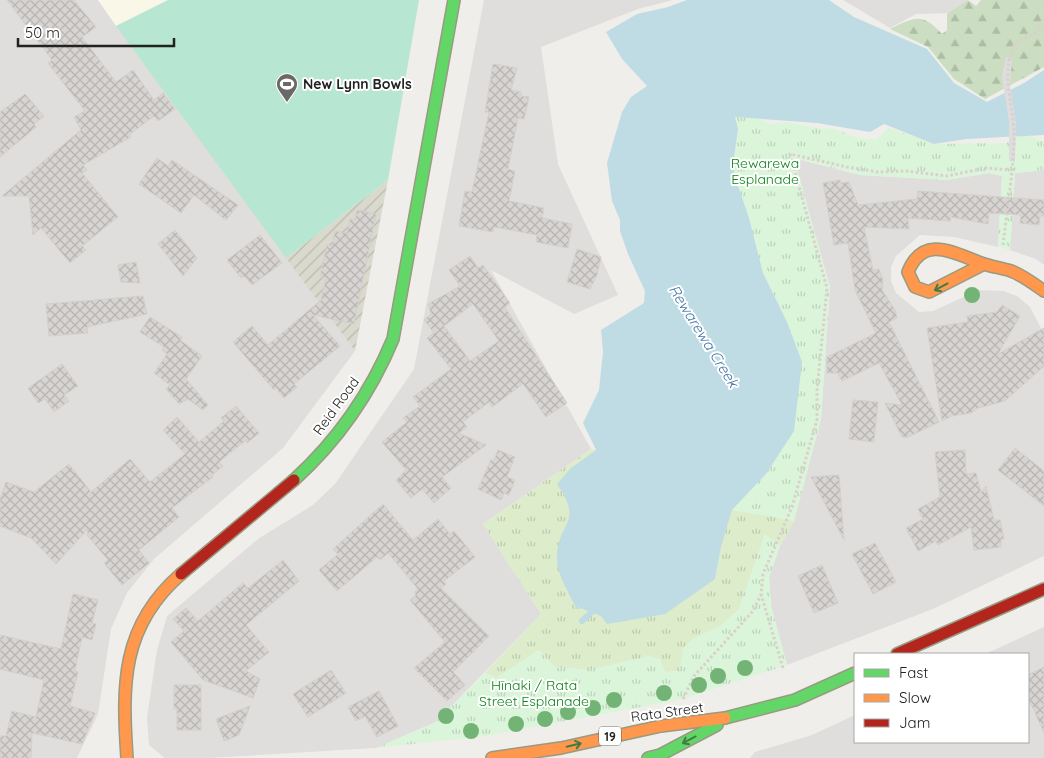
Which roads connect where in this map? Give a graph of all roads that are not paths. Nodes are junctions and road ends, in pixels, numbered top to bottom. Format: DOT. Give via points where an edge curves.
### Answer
graph roads {
  1 [pos="454,0"];
  2 [pos="984,264"];
  3 [pos="1044,291"];
  4 [pos="1044,589"];
  5 [pos="899,653"];
  6 [pos="854,673"];
  7 [pos="729,718"];
  8 [pos="127,758"];
  9 [pos="492,758"];
  10 [pos="648,758"];
  1 -- 8 [label="street, Reid Road" via="393,340 387,356 365,392 311,464 174,581 148,609 132,646 124,685"];
  2 -- 2 [label="street, one-way" via="929,292 915,287 908,272 916,257 934,250 949,249"];
  2 -- 3 [label="street" via="1012,271"];
  4 -- 5 [label="street"];
  6 -- 7 [label="street, Rata Street / 19" via="794,700"];
  9 -- 7 [label="street, Rata Street / 19, one-way" via="561,748 660,726"];
  7 -- 10 [label="street, Rata Street / 19, one-way" via="660,755"];
}
